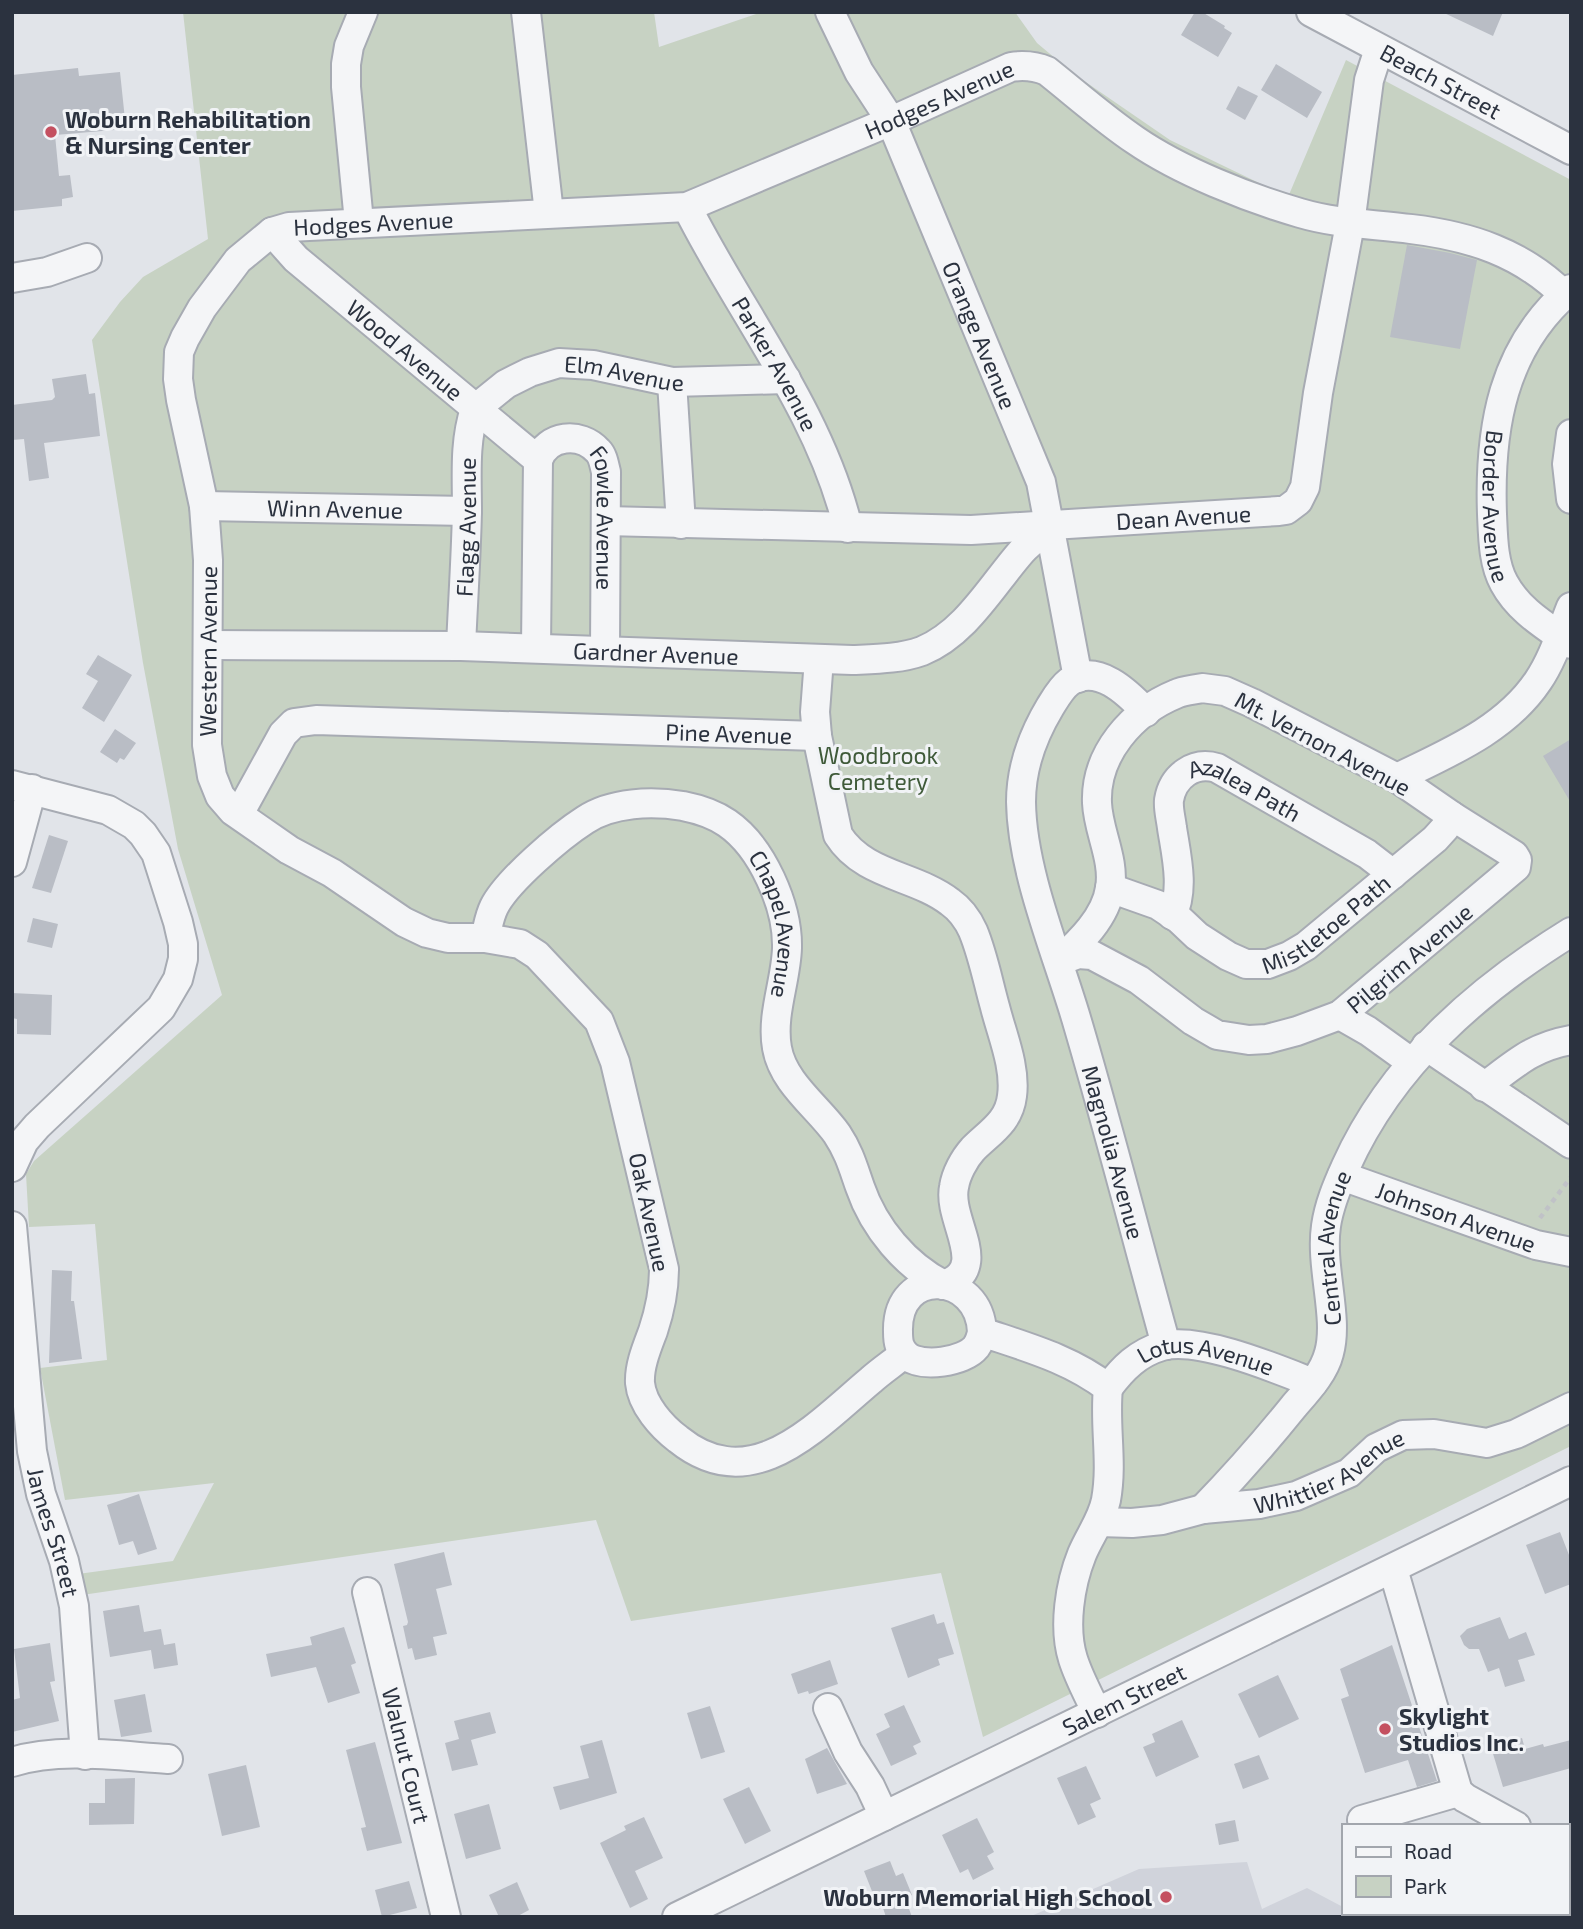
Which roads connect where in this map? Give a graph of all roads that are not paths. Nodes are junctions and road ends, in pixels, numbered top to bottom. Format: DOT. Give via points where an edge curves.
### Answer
graph roads {
  1 [pos="363,12"];
  2 [pos="526,12"];
  3 [pos="830,12"];
  4 [pos="1311,12"];
  5 [pos="1379,49"];
  6 [pos="891,121"];
  7 [pos="1571,150"];
  8 [pos="687,207"];
  9 [pos="549,213"];
  10 [pos="359,222"];
  11 [pos="1350,224"];
  12 [pos="272,232"];
  13 [pos="87,258"];
  14 [pos="12,278"];
  15 [pos="1567,292"];
  16 [pos="786,379"];
  17 [pos="672,382"];
  18 [pos="475,409"];
  19 [pos="1571,434"];
  20 [pos="540,456"];
  21 [pos="1571,499"];
  22 [pos="204,506"];
  23 [pos="467,511"];
  24 [pos="606,521"];
  25 [pos="681,524"];
  26 [pos="1051,526"];
  27 [pos="848,528"];
  28 [pos="1571,607"];
  29 [pos="1565,640"];
  30 [pos="208,645"];
  31 [pos="461,646"];
  32 [pos="536,648"];
  33 [pos="604,650"];
  34 [pos="819,659"];
  35 [pos="1078,678"];
  36 [pos="1146,712"];
  37 [pos="817,736"];
  38 [pos="1397,778"];
  39 [pos="22,787"];
  40 [pos="239,814"];
  41 [pos="1452,816"];
  42 [pos="1517,860"];
  43 [pos="12,862"];
  44 [pos="1393,874"];
  45 [pos="1110,888"];
  46 [pos="1172,915"];
  47 [pos="1571,932"];
  48 [pos="485,938"];
  49 [pos="1059,961"];
  50 [pos="1340,1015"];
  51 [pos="1571,1040"];
  52 [pos="1419,1054"];
  53 [pos="1484,1087"];
  54 [pos="1571,1144"];
  55 [pos="15,1152"];
  56 [pos="1342,1176"];
  57 [pos="12,1226"];
  58 [pos="1571,1252"];
  59 [pos="944,1285"];
  60 [pos="982,1332"];
  61 [pos="1166,1345"];
  62 [pos="904,1354"];
  63 [pos="1313,1383"];
  64 [pos="1108,1388"];
  65 [pos="1571,1407"];
  66 [pos="1571,1480"];
  67 [pos="1203,1509"];
  68 [pos="1100,1522"];
  69 [pos="1393,1569"];
  70 [pos="367,1592"];
  71 [pos="828,1708"];
  72 [pos="1097,1713"];
  73 [pos="85,1755"];
  74 [pos="167,1759"];
  75 [pos="12,1762"];
  76 [pos="1458,1792"];
  77 [pos="884,1816"];
  78 [pos="1362,1820"];
  79 [pos="1512,1824"];
  80 [pos="446,1917"];
  81 [pos="677,1917"];
  1 -- 10 [label="street" via="346,64"];
  2 -- 9 [label="street"];
  3 -- 6 [label="street, Orange Avenue" via="859,72"];
  4 -- 5 [label="street, Beach Street"];
  5 -- 7 [label="street, Beach Street"];
  5 -- 11 [label="street, Dean Avenue" via="1369,80"];
  6 -- 8 [label="street, Hodges Avenue"];
  6 -- 11 [label="street, Hodges Avenue" via="1011,67 1032,66 1047,71 1136,141 1179,164 1272,204"];
  6 -- 26 [label="street, Orange Avenue" via="1041,482"];
  8 -- 9 [label="street, Hodges Avenue"];
  8 -- 16 [label="street, Parker Avenue"];
  9 -- 10 [label="street, Hodges Avenue"];
  10 -- 12 [label="street, Hodges Avenue"];
  11 -- 15 [label="street, Hodges Avenue" via="1457,236 1514,257"];
  11 -- 26 [label="street, Dean Avenue" via="1310,461 1298,501 1279,511"];
  12 -- 18 [label="street, Wood Avenue" via="296,259"];
  12 -- 22 [label="street, Western Avenue" via="238,260 202,308 179,352 181,400"];
  13 -- 14 [label="street"];
  15 -- 29 [label="street, Border Avenue" via="1542,318 1507,379 1492,461 1493,529 1503,580 1523,608"];
  16 -- 17 [label="street, Elm Avenue"];
  16 -- 27 [label="street, Parker Avenue" via="830,470"];
  17 -- 18 [label="street, Elm Avenue" via="593,365 559,363 506,384"];
  17 -- 25 [label="street"];
  18 -- 20 [label="street, Wood Avenue"];
  18 -- 23 [label="street, Flagg Avenue" via="466,454"];
  19 -- 21 [label="street" via="1567,464"];
  20 -- 24 [label="street, Fowle Avenue" via="553,440 583,441 597,451 606,471"];
  20 -- 32 [label="street"];
  22 -- 23 [label="street, Winn Avenue"];
  22 -- 30 [label="street, Western Avenue"];
  23 -- 31 [label="street, Flagg Avenue"];
  24 -- 25 [label="street, Dean Avenue"];
  24 -- 33 [label="street, Fowle Avenue"];
  25 -- 27 [label="street, Dean Avenue"];
  26 -- 27 [label="street, Dean Avenue"];
  26 -- 34 [label="street, Gardner Avenue" via="1024,549 950,635 886,659"];
  26 -- 35 [label="street, Orange Avenue"];
  28 -- 29 [label="street"];
  29 -- 38 [label="street" via="1538,681 1490,728"];
  30 -- 31 [label="street, Gardner Avenue"];
  30 -- 40 [label="street, Western Avenue" via="206,745 220,796"];
  31 -- 32 [label="street, Gardner Avenue"];
  32 -- 33 [label="street, Gardner Avenue"];
  33 -- 34 [label="street, Gardner Avenue"];
  34 -- 37 [label="street"];
  35 -- 36 [label="street" via="1105,679"];
  35 -- 49 [label="street" via="1062,689 1040,723 1021,787 1027,851"];
  36 -- 38 [label="street, Mt. Vernon Avenue" via="1177,693 1202,688 1225,691"];
  36 -- 45 [label="street, Mt. Vernon Avenue" via="1113,744 1098,781 1097,804"];
  37 -- 40 [label="street, Pine Avenue" via="316,720 294,723 283,734"];
  37 -- 59 [label="street, Pine Avenue" via="833,817 846,846 888,874 943,897 967,920 978,944 1009,1062 1013,1095 1007,1114 972,1150 954,1188 966,1268 959,1278"];
  38 -- 41 [label="street, Mt. Vernon Avenue"];
  39 -- 43 [label="street"];
  39 -- 55 [label="street" via="108,810 143,834 163,873 183,958 169,996 150,1020"];
  40 -- 48 [label="street, Western Avenue" via="404,922 448,938"];
  41 -- 42 [label="street, Mt. Vernon Avenue"];
  41 -- 44 [label="street, Mistletoe Path" via="1435,839"];
  42 -- 50 [label="street, Pilgrim Avenue" via="1516,867 1479,900"];
  44 -- 46 [label="street, Mistletoe Path" via="1306,946 1268,964 1246,964 1228,956"];
  44 -- 46 [label="street, Azalea Path" via="1367,854 1217,768 1194,766 1180,777 1169,800 1178,879"];
  45 -- 46 [label="street, Mistletoe Path" via="1158,905"];
  45 -- 49 [label="street" via="1091,928"];
  47 -- 52 [label="street, Central Avenue" via="1474,1000"];
  48 -- 59 [label="street, Chapel Avenue" via="503,894 570,830 590,817 631,805 669,804 706,812 726,822 762,862 782,912 787,950 776,1035 784,1066 847,1151 870,1211 885,1234 915,1267"];
  48 -- 62 [label="street, Oak Avenue" via="520,944 537,955 599,1021 611,1052 664,1269 663,1297 640,1384 646,1402 668,1431 693,1450 724,1462 760,1458 786,1449"];
  49 -- 50 [label="street, Pilgrim Avenue" via="1079,954 1092,956 1139,980 1217,1035 1267,1039"];
  49 -- 61 [label="street, Magnolia Avenue"];
  50 -- 52 [label="street"];
  51 -- 53 [label="street" via="1536,1049"];
  52 -- 53 [label="street"];
  52 -- 56 [label="street, Central Avenue" via="1360,1135"];
  53 -- 54 [label="street"];
  56 -- 58 [label="street, Johnson Avenue" via="1523,1240"];
  56 -- 63 [label="street, Central Avenue" via="1330,1204 1323,1255 1332,1335 1329,1354"];
  57 -- 73 [label="street, James Street" via="32,1451 74,1606"];
  59 -- 60 [label="street" via="970,1297 979,1311"];
  59 -- 62 [label="street" via="918,1288 904,1301 897,1321 898,1344"];
  60 -- 62 [label="street" via="969,1353 946,1361 928,1363"];
  60 -- 64 [label="street" via="1068,1363"];
  61 -- 63 [label="street, Lotus Avenue" via="1220,1351"];
  61 -- 64 [label="street, Lotus Avenue" via="1135,1358"];
  63 -- 67 [label="street, Central Avenue" via="1256,1454"];
  64 -- 68 [label="street" via="1109,1481"];
  65 -- 67 [label="street, Whittier Avenue" via="1487,1443 1434,1434 1403,1435 1376,1448 1349,1473 1296,1496"];
  66 -- 69 [label="street, Salem Street"];
  67 -- 68 [label="street" via="1163,1520"];
  68 -- 72 [label="street" via="1077,1568 1069,1626 1073,1659"];
  69 -- 72 [label="street, Salem Street"];
  69 -- 76 [label="street"];
  70 -- 80 [label="street, Walnut Court"];
  71 -- 77 [label="street"];
  72 -- 77 [label="street, Salem Street"];
  73 -- 74 [label="street"];
  73 -- 75 [label="street"];
  76 -- 78 [label="street"];
  76 -- 79 [label="street"];
  77 -- 81 [label="street, Salem Street"];
}
